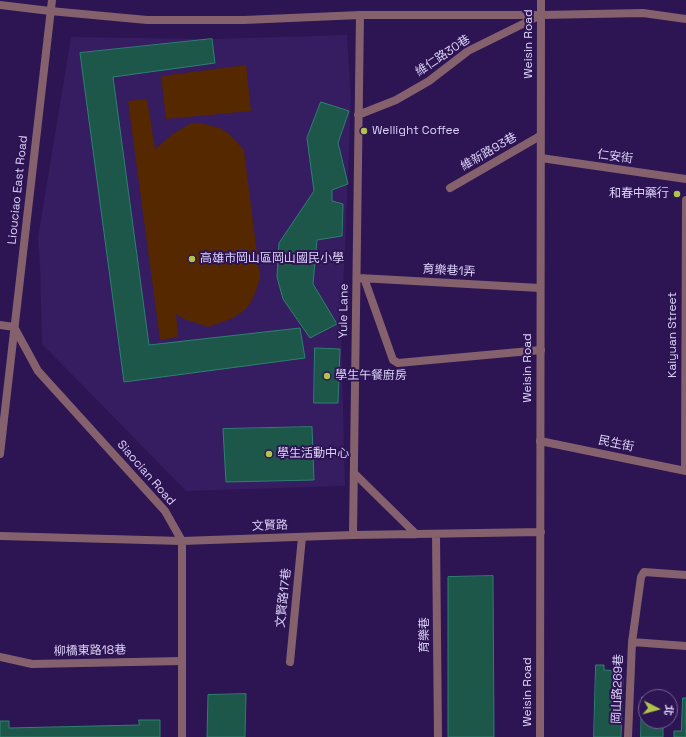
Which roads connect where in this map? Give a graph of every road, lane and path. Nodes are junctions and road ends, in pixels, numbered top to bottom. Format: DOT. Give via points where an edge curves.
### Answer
graph roads {
  1 [pos="52,0"];
  2 [pos="541,0"];
  3 [pos="0,5"];
  4 [pos="50,12"];
  5 [pos="360,15"];
  6 [pos="541,15"];
  7 [pos="686,19"];
  8 [pos="358,115"];
  9 [pos="540,136"];
  10 [pos="541,158"];
  11 [pos="686,179"];
  12 [pos="450,188"];
  13 [pos="686,200"];
  14 [pos="360,278"];
  15 [pos="540,288"];
  16 [pos="0,325"];
  17 [pos="14,327"];
  18 [pos="540,350"];
  19 [pos="540,441"];
  20 [pos="0,454"];
  21 [pos="685,471"];
  22 [pos="354,472"];
  23 [pos="540,532"];
  24 [pos="416,534"];
  25 [pos="436,534"];
  26 [pos="353,535"];
  27 [pos="0,536"];
  28 [pos="302,537"];
  29 [pos="182,541"];
  30 [pos="686,575"];
  31 [pos="632,642"];
  32 [pos="686,646"];
  33 [pos="0,657"];
  34 [pos="182,661"];
  35 [pos="290,662"];
  36 [pos="182,737"];
  37 [pos="438,737"];
  38 [pos="540,737"];
  39 [pos="628,737"];
  1 -- 4 [label="street, Liouciao East Road"];
  2 -- 6 [label="street, Weisin Road"];
  3 -- 4 [label="street"];
  4 -- 5 [label="street" via="147,20 244,20"];
  4 -- 17 [label="street, Liouciao East Road"];
  5 -- 6 [label="street"];
  5 -- 8 [label="street, Yule Lane"];
  6 -- 7 [label="street" via="643,13"];
  6 -- 8 [label="street, 維仁路30巷" via="468,51 429,81 396,100"];
  6 -- 9 [label="street, Weisin Road"];
  8 -- 14 [label="street, Yule Lane"];
  9 -- 10 [label="street, Weisin Road"];
  9 -- 12 [label="street, 維新路93巷"];
  10 -- 11 [label="street, 仁安街"];
  10 -- 15 [label="street, Weisin Road"];
  13 -- 21 [label="street, Kaiyuan Street"];
  14 -- 15 [label="street, 育樂巷1弄"];
  14 -- 18 [label="street" via="393,360 398,363"];
  14 -- 22 [label="street, Yule Lane"];
  15 -- 18 [label="street, Weisin Road"];
  16 -- 17 [label="street"];
  17 -- 20 [label="street, Liouciao East Road"];
  17 -- 29 [label="street, Siaocian Road" via="38,371 165,511"];
  18 -- 19 [label="street, Weisin Road"];
  19 -- 21 [label="street, 民生街"];
  19 -- 23 [label="street, Weisin Road"];
  22 -- 24 [label="street"];
  22 -- 26 [label="street, Yule Lane"];
  23 -- 25 [label="street, 文賢路"];
  23 -- 38 [label="street, Weisin Road"];
  24 -- 25 [label="street, 文賢路"];
  24 -- 26 [label="street, 文賢路"];
  25 -- 37 [label="street, 育樂巷"];
  26 -- 28 [label="street, 文賢路"];
  27 -- 29 [label="street, 文賢路"];
  28 -- 29 [label="street, 文賢路"];
  28 -- 35 [label="street, 文賢路17巷"];
  29 -- 34 [label="street, Siaocian Road"];
  30 -- 31 [label="street, 岡山路269巷" via="644,572 641,577"];
  31 -- 32 [label="street, 岡山路269巷"];
  31 -- 39 [label="street, 岡山路269巷"];
  33 -- 34 [label="street, 柳橋東路18巷" via="32,664"];
  34 -- 36 [label="street, Siaocian Road"];
}
